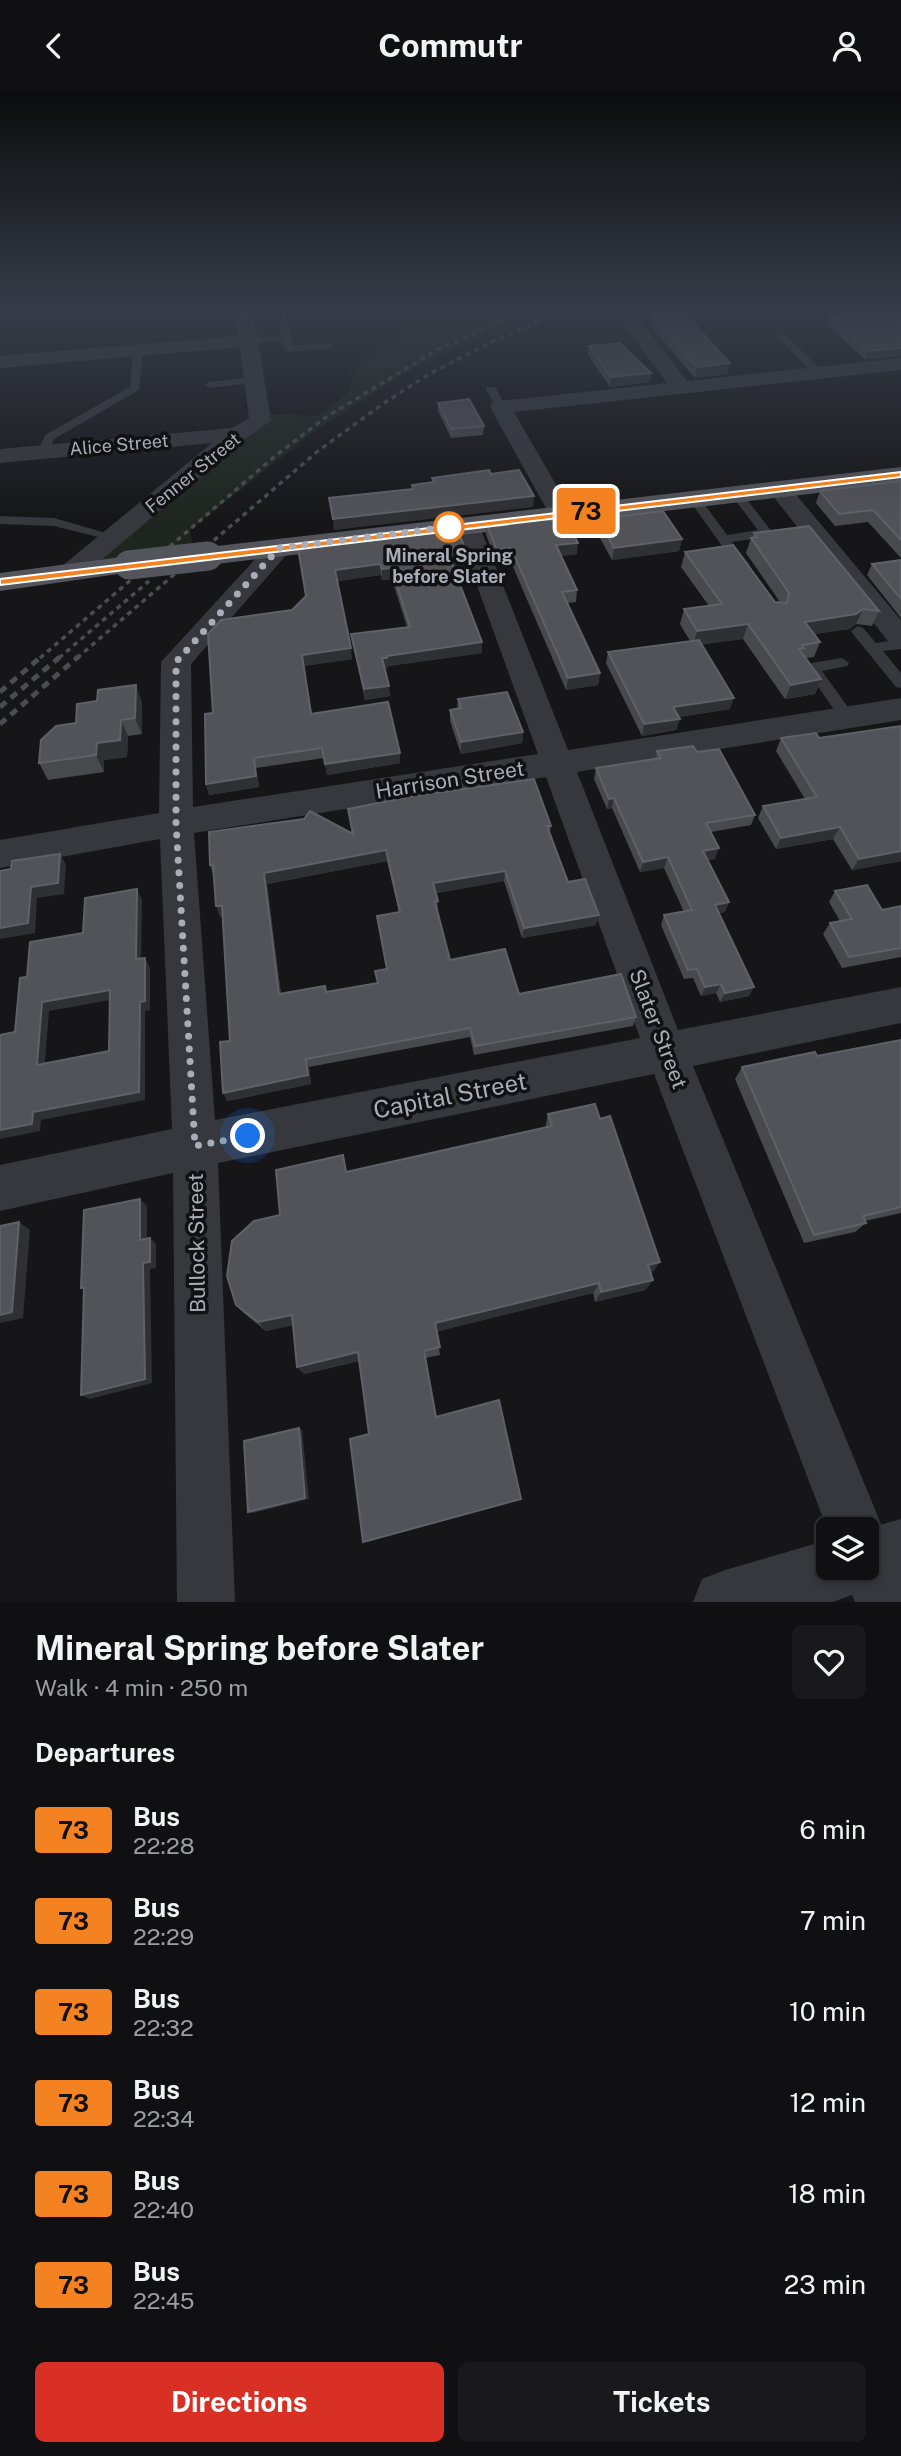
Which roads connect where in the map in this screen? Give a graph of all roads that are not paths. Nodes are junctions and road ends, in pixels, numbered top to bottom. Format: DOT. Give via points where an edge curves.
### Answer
graph roads {
  1 [pos="136,380"];
  2 [pos="254,380"];
  3 [pos="675,380"];
  4 [pos="759,380"];
  5 [pos="209,385"];
  6 [pos="682,388"];
  7 [pos="237,434"];
  8 [pos="44,452"];
  9 [pos="0,456"];
  10 [pos="901,475"];
  11 [pos="780,490"];
  12 [pos="737,495"];
  13 [pos="695,500"];
  14 [pos="561,514"];
  15 [pos="0,520"];
  16 [pos="467,525"];
  17 [pos="114,537"];
  18 [pos="724,540"];
  19 [pos="279,548"];
  20 [pos="71,572"];
  21 [pos="754,581"];
  22 [pos="0,582"];
  23 [pos="859,631"];
  24 [pos="901,641"];
  25 [pos="872,648"];
  26 [pos="842,663"];
  27 [pos="901,683"];
  28 [pos="901,709"];
  29 [pos="847,717"];
  30 [pos="556,764"];
  31 [pos="176,823"];
  32 [pos="0,855"];
  33 [pos="901,1005"];
  34 [pos="667,1053"];
  35 [pos="195,1146"];
  36 [pos="0,1188"];
  37 [pos="850,1517"];
  38 [pos="901,1549"];
  39 [pos="879,1556"];
  40 [pos="816,1575"];
  41 [pos="875,1580"];
  42 [pos="206,1602"];
  43 [pos="725,1602"];
  44 [pos="884,1602"];
  1 -- 8 [label="lane" via="135,388 49,437"];
  2 -- 5 [label="lane"];
  2 -- 7 [label="street, Fenner Street" via="260,421"];
  3 -- 6 [label="street"];
  4 -- 6 [label="street"];
  6 -- 14 [label="street" via="496,398"];
  7 -- 8 [label="street, Alice Street"];
  7 -- 17 [label="street, Fenner Street"];
  8 -- 9 [label="street, Alice Street"];
  10 -- 11 [label="main road"];
  11 -- 12 [label="main road"];
  11 -- 24 [label="street"];
  12 -- 13 [label="main road"];
  12 -- 18 [label="lane" via="767,533"];
  13 -- 14 [label="main road"];
  13 -- 18 [label="lane"];
  14 -- 16 [label="main road"];
  15 -- 17 [label="lane" via="54,522"];
  16 -- 19 [label="main road"];
  16 -- 30 [label="street, Slater Street"];
  17 -- 20 [label="street, Fenner Street"];
  18 -- 21 [label="lane"];
  19 -- 20 [label="main road, bridge"];
  19 -- 31 [label="street, Bullock Street" via="176,662"];
  20 -- 22 [label="main road"];
  23 -- 25 [label="lane"];
  24 -- 25 [label="lane"];
  25 -- 27 [label="lane"];
  26 -- 29 [label="lane" via="812,668"];
  28 -- 29 [label="street, Harrison Street"];
  29 -- 30 [label="street, Harrison Street"];
  30 -- 31 [label="street, Harrison Street"];
  30 -- 34 [label="street, Slater Street"];
  31 -- 32 [label="street, Harrison Street"];
  31 -- 35 [label="street, Bullock Street"];
  33 -- 34 [label="street, Capital Street"];
  34 -- 35 [label="street, Capital Street"];
  34 -- 37 [label="street, Slater Street"];
  35 -- 36 [label="street, Capital Street"];
  35 -- 42 [label="street, Bullock Street"];
  38 -- 39 [label="street"];
  40 -- 43 [label="street"];
  41 -- 44 [label="street"];
}
